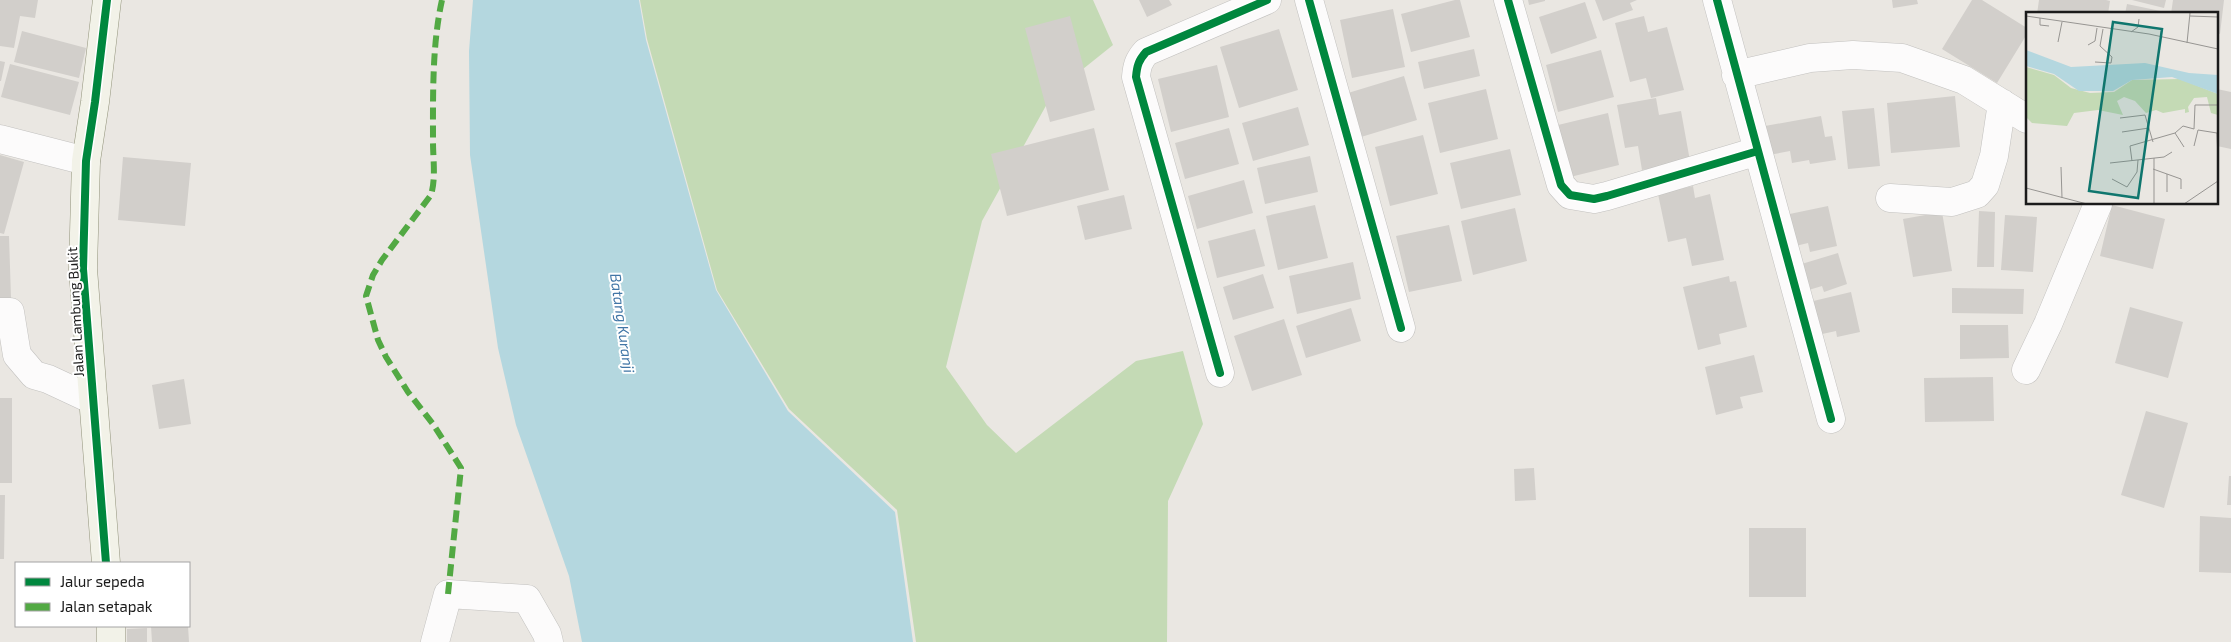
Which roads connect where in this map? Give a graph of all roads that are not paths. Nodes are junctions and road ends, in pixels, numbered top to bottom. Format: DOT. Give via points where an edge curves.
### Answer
graph roads {
  1 [pos="107,0"];
  2 [pos="1267,0"];
  3 [pos="1308,0"];
  4 [pos="1508,0"];
  5 [pos="1717,0"];
  6 [pos="1736,75"];
  7 [pos="2002,104"];
  8 [pos="2026,119"];
  9 [pos="0,139"];
  10 [pos="1758,151"];
  11 [pos="86,161"];
  12 [pos="1890,198"];
  13 [pos="2098,205"];
  14 [pos="0,312"];
  15 [pos="1401,328"];
  16 [pos="2026,370"];
  17 [pos="1220,373"];
  18 [pos="93,400"];
  19 [pos="1831,419"];
  20 [pos="106,562"];
  21 [pos="111,627"];
  22 [pos="111,642"];
  23 [pos="435,642"];
  24 [pos="549,642"];
  1 -- 11 [label="street, Jalan Lambung Bukit"];
  2 -- 17 [label="street" via="1146,52 1136,66 1136,76"];
  3 -- 15 [label="street"];
  4 -- 10 [label="street" via="1562,185 1570,195 1594,199 1607,196"];
  5 -- 6 [label="street"];
  6 -- 7 [label="street" via="1810,58 1853,55 1902,58 1964,80"];
  6 -- 10 [label="street"];
  7 -- 8 [label="street"];
  7 -- 12 [label="street" via="1992,163 1985,185 1977,194 1952,202"];
  9 -- 11 [label="street"];
  10 -- 19 [label="street"];
  11 -- 18 [label="street, Jalan Lambung Bukit" via="83,269"];
  13 -- 16 [label="street"];
  14 -- 18 [label="street" via="10,312 17,355 34,375"];
  18 -- 20 [label="street, Jalan Lambung Bukit"];
  21 -- 22 [label="street"];
  23 -- 24 [label="street" via="448,594 527,599"];
}
